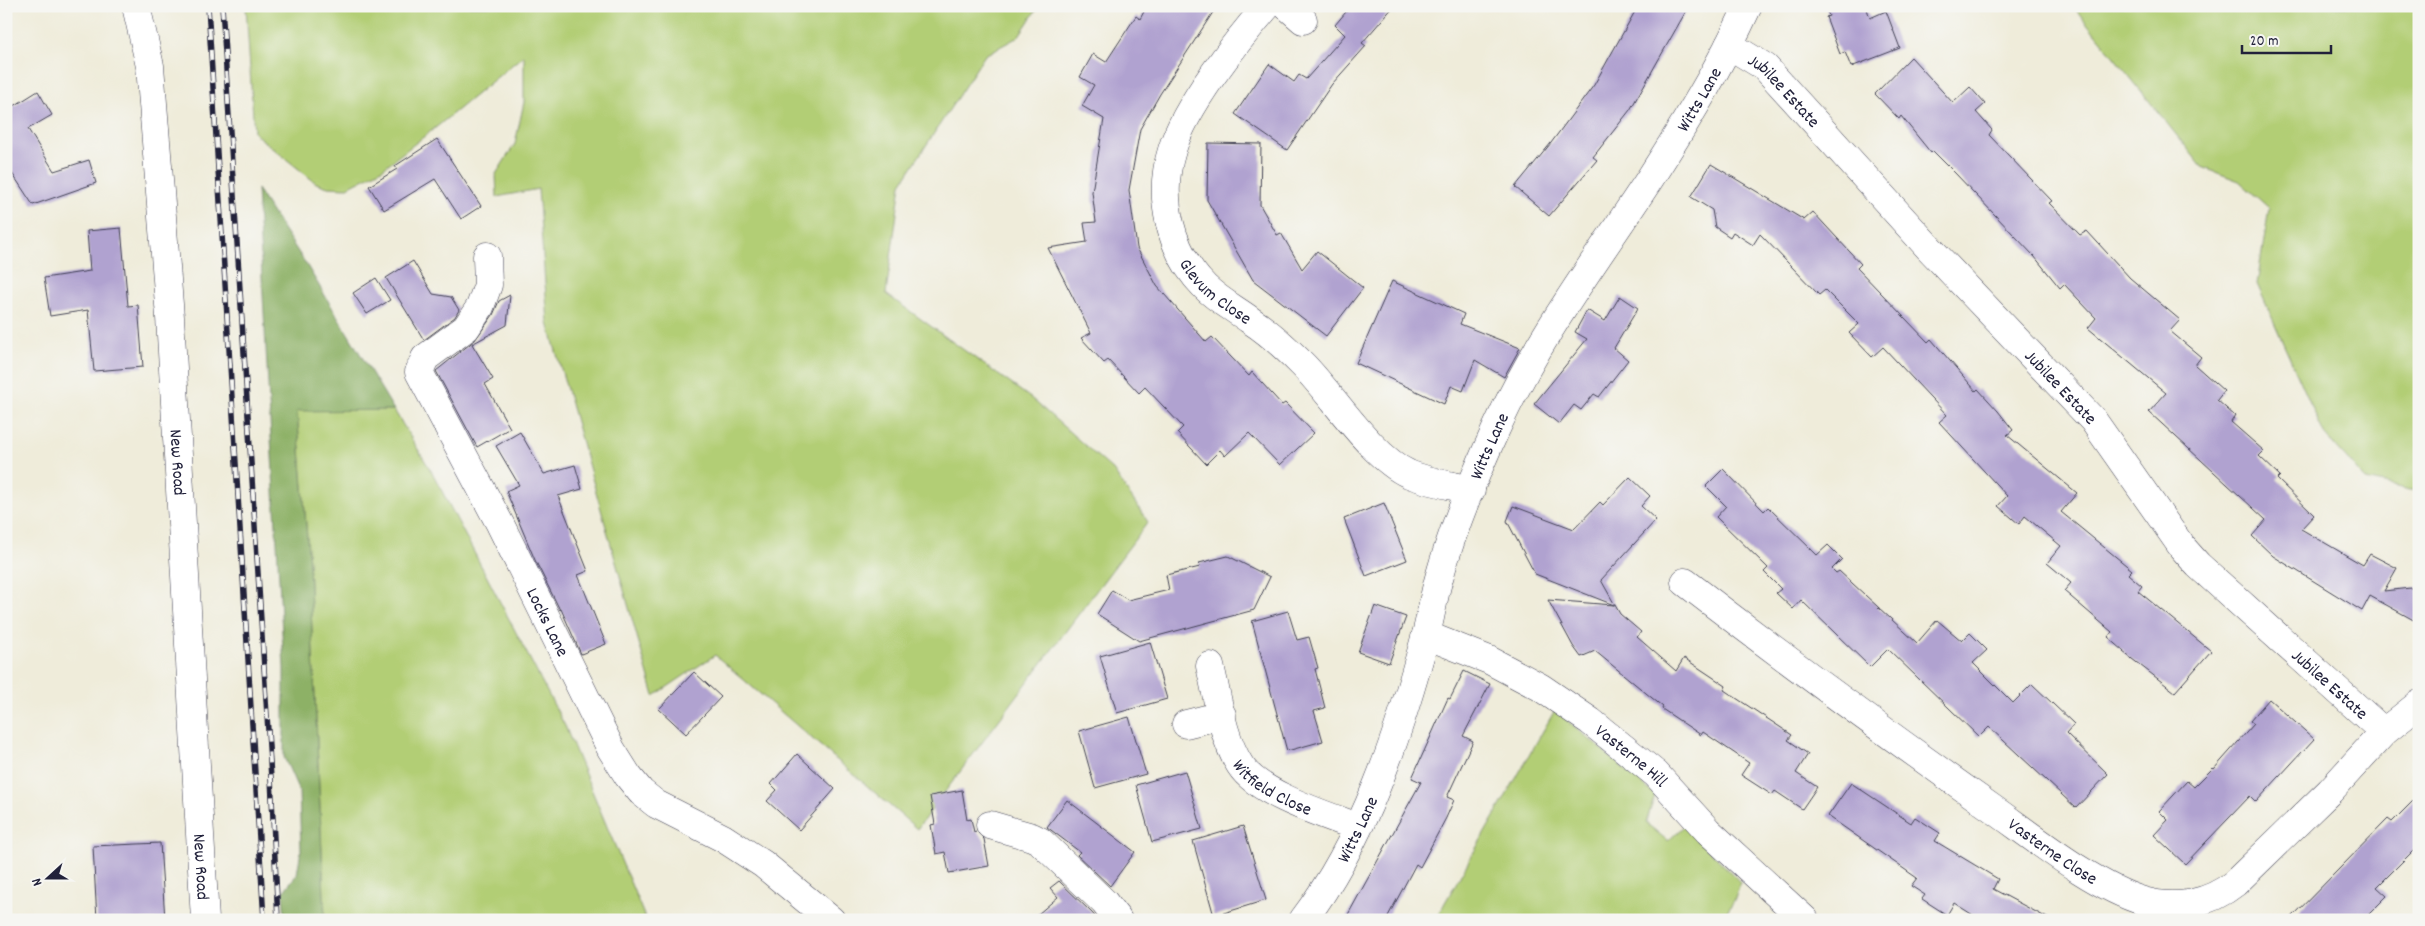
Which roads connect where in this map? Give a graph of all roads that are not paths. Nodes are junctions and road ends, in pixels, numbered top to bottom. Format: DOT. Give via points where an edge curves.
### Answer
graph roads {
  1 [pos="136,6"];
  2 [pos="1267,6"];
  3 [pos="1748,6"];
  4 [pos="1729,45"];
  5 [pos="487,256"];
  6 [pos="1471,490"];
  7 [pos="1685,582"];
  8 [pos="1426,635"];
  9 [pos="1210,666"];
  10 [pos="2419,704"];
  11 [pos="1222,715"];
  12 [pos="1186,724"];
  13 [pos="2384,732"];
  14 [pos="990,825"];
  15 [pos="1358,827"];
  16 [pos="205,920"];
  17 [pos="831,920"];
  18 [pos="1118,920"];
  19 [pos="1303,920"];
  20 [pos="1805,920"];
  1 -- 16 [label="street, New Road" via="150,66 168,298"];
  2 -- 6 [label="street, Glevum Close" via="1192,107 1172,150 1167,176 1167,208 1176,245 1186,264 1205,287 1294,356 1390,461 1409,474"];
  3 -- 4 [label="street, Witts Lane"];
  4 -- 6 [label="street, Witts Lane" via="1649,180 1537,350 1495,431"];
  4 -- 13 [label="street, Jubilee Estate" via="1765,67 1929,248 2094,420 2182,547 2198,565"];
  5 -- 17 [label="street, Locks Lane" via="488,285 480,308 466,328 425,358 419,372 500,524 610,749 636,787 656,804 723,838 763,864"];
  6 -- 8 [label="street, Witts Lane" via="1451,538"];
  7 -- 13 [label="street, Vasterne Close" via="1874,725 2047,847 2115,889 2145,901 2180,905 2223,893 2330,791"];
  8 -- 15 [label="street, Witts Lane" via="1391,744"];
  8 -- 20 [label="street, Vasterne Hill" via="1489,660 1540,687 1590,721 1656,774 1708,831"];
  9 -- 11 [label="street, Witfield Close"];
  10 -- 13 [label="street, Vasterne Close"];
  11 -- 12 [label="street"];
  11 -- 15 [label="street, Witfield Close" via="1234,755 1250,777 1291,800"];
  14 -- 18 [label="street" via="1040,841 1104,902"];
  15 -- 19 [label="street, Witts Lane" via="1343,858"];
}
